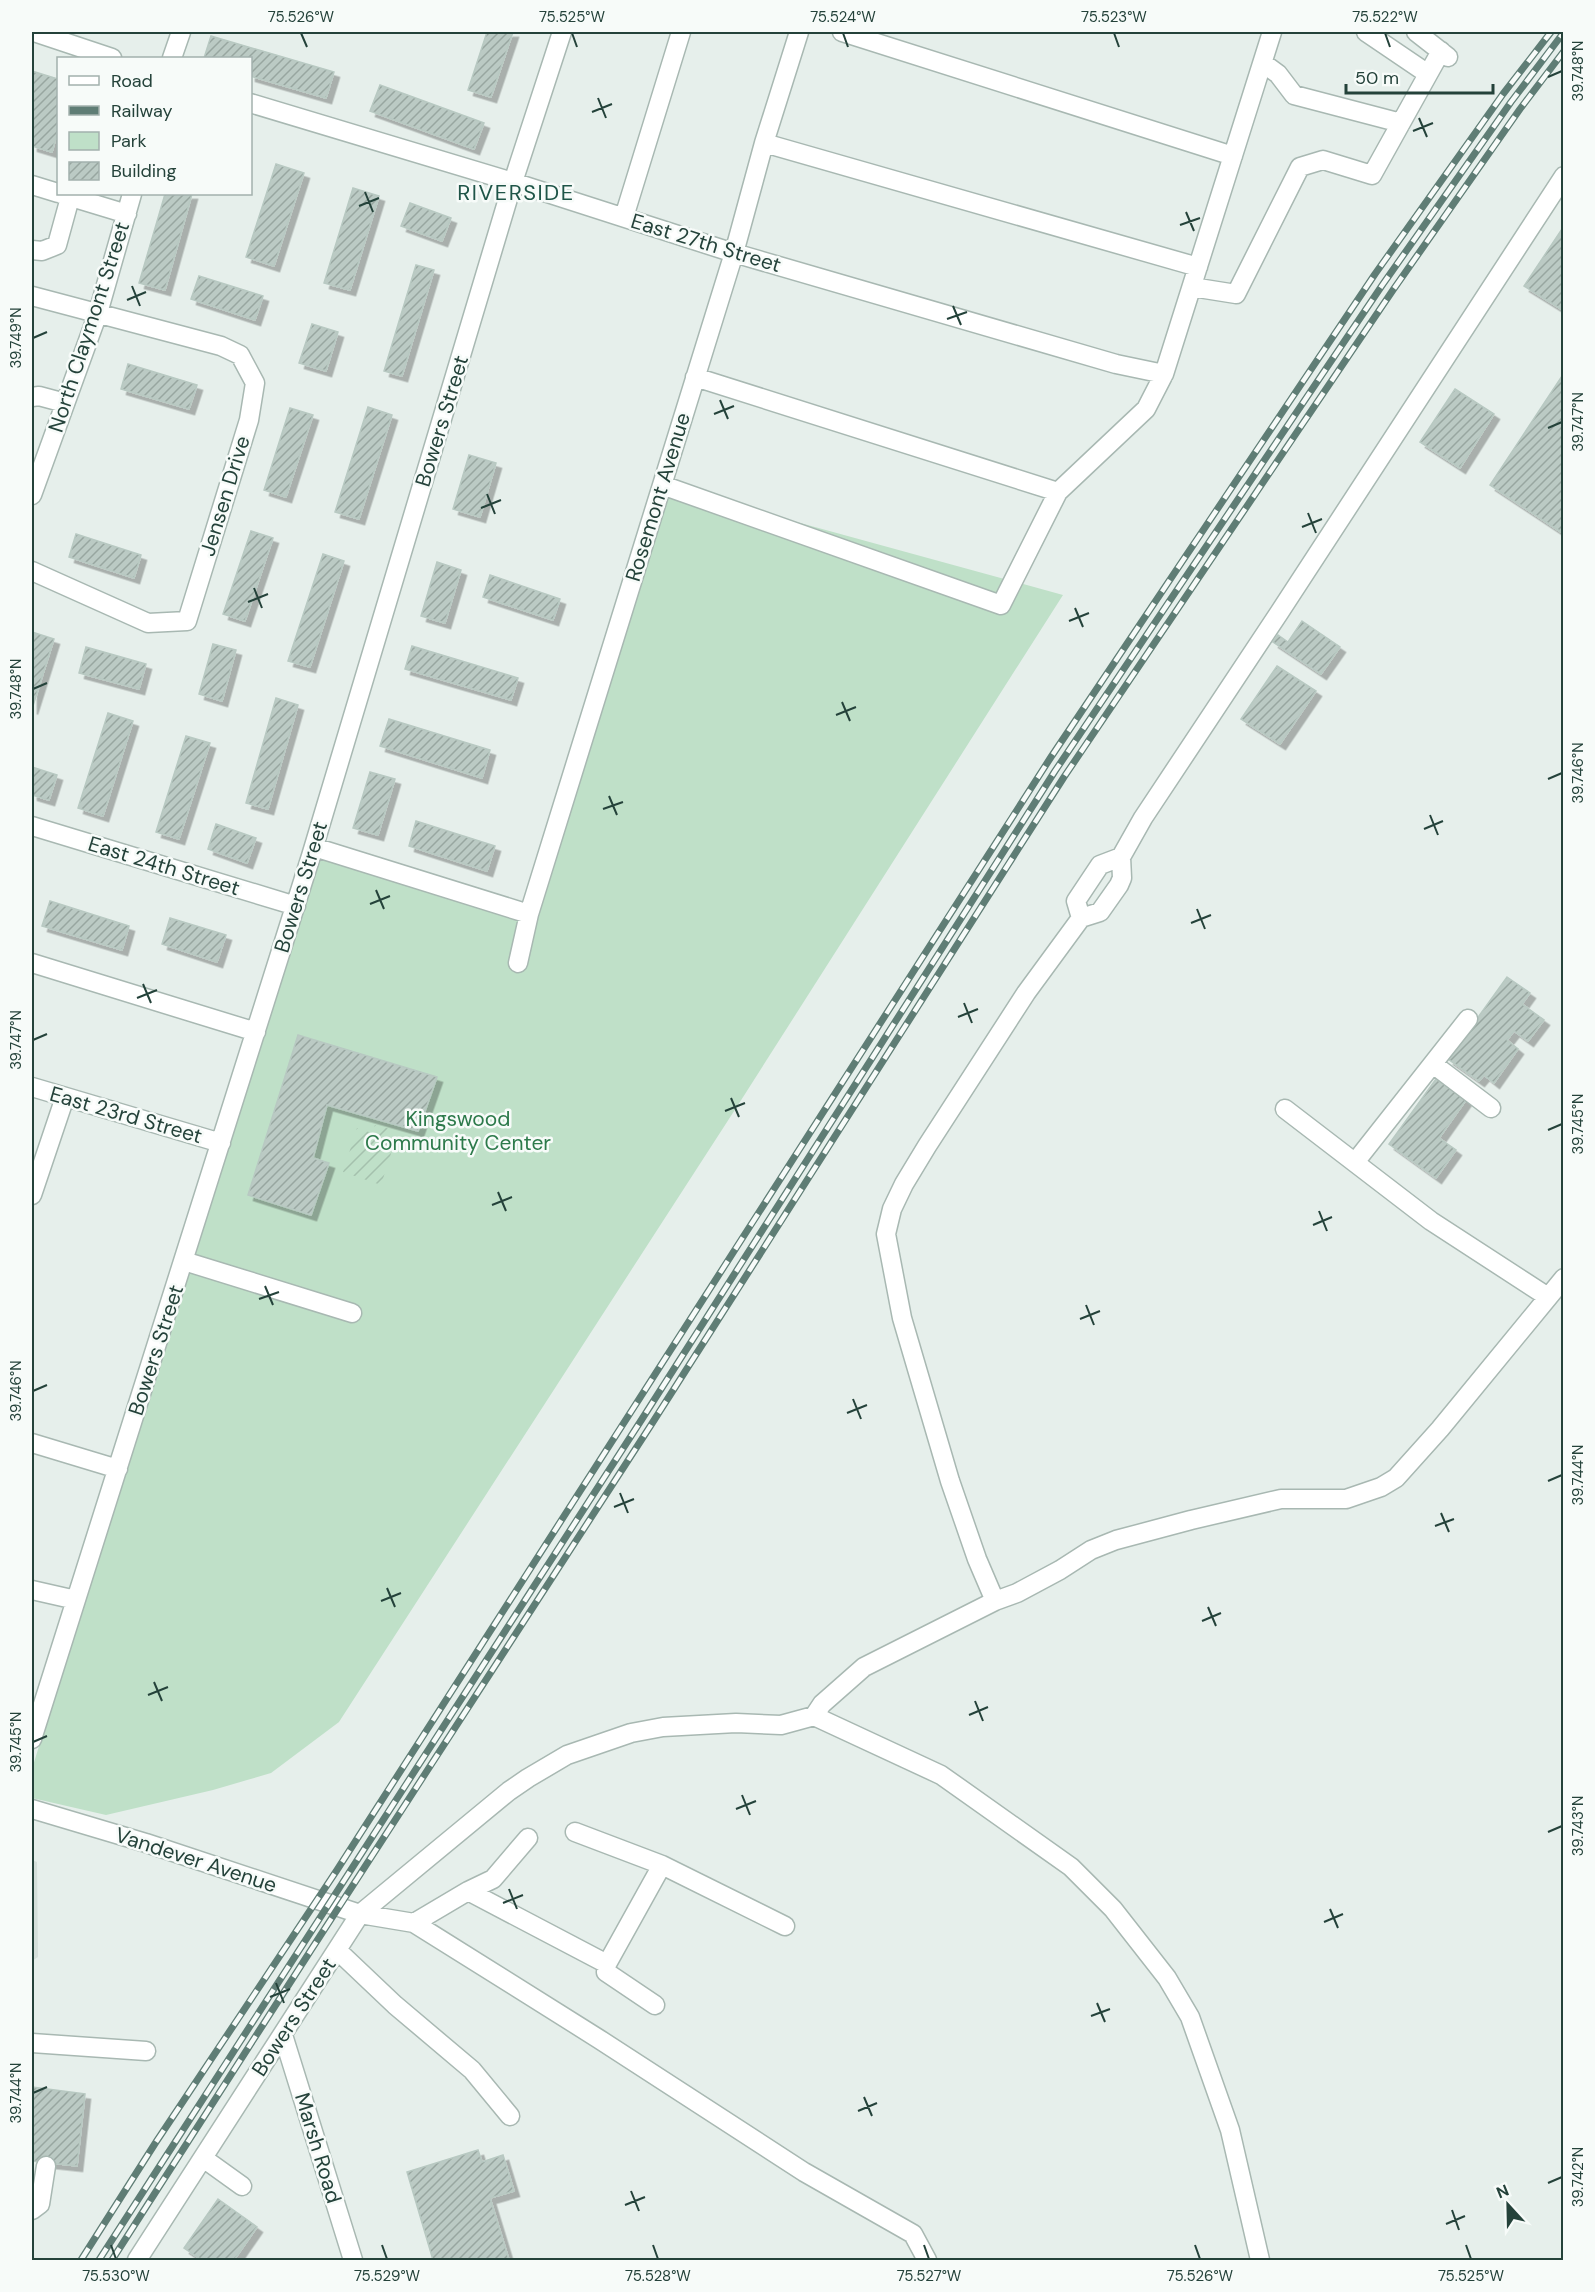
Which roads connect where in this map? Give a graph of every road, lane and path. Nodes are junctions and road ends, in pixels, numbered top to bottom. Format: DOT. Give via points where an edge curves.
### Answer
graph roads {
  1 [pos="34,32"];
  2 [pos="181,32"];
  3 [pos="562,32"];
  4 [pos="681,32"];
  5 [pos="799,32"];
  6 [pos="842,32"];
  7 [pos="1272,32"];
  8 [pos="1366,32"];
  9 [pos="1416,32"];
  10 [pos="109,57"];
  11 [pos="172,57"];
  12 [pos="1263,63"];
  13 [pos="1428,74"];
  14 [pos="252,104"];
  15 [pos="1401,123"];
  16 [pos="764,143"];
  17 [pos="1233,156"];
  18 [pos="1563,176"];
  19 [pos="513,182"];
  20 [pos="32,185"];
  21 [pos="57,192"];
  22 [pos="65,195"];
  23 [pos="68,195"];
  24 [pos="132,195"];
  25 [pos="126,214"];
  26 [pos="624,217"];
  27 [pos="32,250"];
  28 [pos="734,253"];
  29 [pos="1198,267"];
  30 [pos="1192,287"];
  31 [pos="32,296"];
  32 [pos="98,313"];
  33 [pos="1164,374"];
  34 [pos="695,377"];
  35 [pos="32,397"];
  36 [pos="65,403"];
  37 [pos="662,485"];
  38 [pos="32,490"];
  39 [pos="1058,492"];
  40 [pos="32,571"];
  41 [pos="32,826"];
  42 [pos="314,847"];
  43 [pos="1121,858"];
  44 [pos="296,906"];
  45 [pos="529,914"];
  46 [pos="1081,918"];
  47 [pos="32,963"];
  48 [pos="518,963"];
  49 [pos="1468,1019"];
  50 [pos="256,1032"];
  51 [pos="1433,1064"];
  52 [pos="32,1088"];
  53 [pos="65,1097"];
  54 [pos="1491,1108"];
  55 [pos="1285,1109"];
  56 [pos="221,1143"];
  57 [pos="1356,1161"];
  58 [pos="37,1162"];
  59 [pos="32,1195"];
  60 [pos="184,1261"];
  61 [pos="1563,1278"];
  62 [pos="1548,1297"];
  63 [pos="352,1313"];
  64 [pos="32,1443"];
  65 [pos="118,1469"];
  66 [pos="32,1590"];
  67 [pos="76,1600"];
  68 [pos="995,1601"];
  69 [pos="814,1716"];
  70 [pos="32,1739"];
  71 [pos="32,1809"];
  72 [pos="574,1832"];
  73 [pos="528,1838"];
  74 [pos="662,1865"];
  75 [pos="468,1891"];
  76 [pos="360,1914"];
  77 [pos="414,1923"];
  78 [pos="785,1926"];
  79 [pos="337,1950"];
  80 [pos="607,1964"];
  81 [pos="655,2005"];
  82 [pos="283,2035"];
  83 [pos="32,2043"];
  84 [pos="146,2051"];
  85 [pos="510,2116"];
  86 [pos="203,2158"];
  87 [pos="46,2166"];
  88 [pos="242,2186"];
  89 [pos="32,2210"];
  90 [pos="137,2260"];
  91 [pos="353,2260"];
  92 [pos="927,2260"];
  93 [pos="1260,2260"];
  1 -- 10 [label="street"];
  2 -- 11 [label="street"];
  3 -- 19 [label="street, Bowers Street"];
  4 -- 26 [label="street"];
  5 -- 16 [label="street, Rosemont Avenue"];
  6 -- 17 [label="street"];
  7 -- 12 [label="street"];
  8 -- 13 [label="street"];
  9 -- 13 [label="street" via="1444,54"];
  12 -- 15 [label="street" via="1278,74 1294,95"];
  12 -- 17 [label="street"];
  13 -- 15 [label="street"];
  14 -- 19 [label="street, East 27th Street"];
  15 -- 30 [label="street" via="1372,175 1323,160 1300,166 1236,294"];
  16 -- 28 [label="street, Rosemont Avenue"];
  16 -- 29 [label="street"];
  17 -- 29 [label="street"];
  18 -- 43 [label="street" via="1143,818"];
  19 -- 26 [label="street, East 27th Street"];
  19 -- 42 [label="street, Bowers Street"];
  20 -- 21 [label="street"];
  22 -- 27 [label="street" via="57,245"];
  23 -- 25 [label="street"];
  24 -- 25 [label="street, North Claymont Street"];
  25 -- 32 [label="street, North Claymont Street"];
  26 -- 28 [label="street, East 27th Street"];
  28 -- 33 [label="street, East 27th Street" via="1116,364"];
  28 -- 34 [label="street, Rosemont Avenue"];
  29 -- 30 [label="street"];
  30 -- 33 [label="street"];
  31 -- 32 [label="street"];
  32 -- 36 [label="street, North Claymont Street"];
  32 -- 40 [label="street, Jensen Drive" via="221,346 240,356 255,383 249,420 187,621 148,623"];
  33 -- 39 [label="street" via="1146,409"];
  34 -- 37 [label="street, Rosemont Avenue"];
  34 -- 39 [label="street"];
  35 -- 36 [label="street"];
  36 -- 38 [label="street, North Claymont Street"];
  37 -- 39 [label="street" via="1000,605"];
  37 -- 45 [label="street, Rosemont Avenue"];
  41 -- 44 [label="street, East 24th Street"];
  42 -- 44 [label="street, Bowers Street"];
  42 -- 45 [label="street"];
  43 -- 46 [label="street" via="1122,878 1113,894 1100,912"];
  43 -- 46 [label="street" via="1100,865 1076,901"];
  44 -- 50 [label="street, Bowers Street"];
  45 -- 48 [label="street, Rosemont Avenue"];
  46 -- 68 [label="street" via="1026,993 927,1146 896,1201 886,1234 895,1291 925,1400 977,1559"];
  47 -- 50 [label="street"];
  49 -- 51 [label="street"];
  50 -- 56 [label="street, Bowers Street"];
  51 -- 54 [label="street"];
  51 -- 57 [label="street"];
  52 -- 53 [label="street, East 23rd Street"];
  53 -- 56 [label="street, East 23rd Street"];
  53 -- 58 [label="street"];
  55 -- 57 [label="street"];
  56 -- 60 [label="street, Bowers Street"];
  57 -- 62 [label="street" via="1431,1221"];
  58 -- 59 [label="street"];
  60 -- 63 [label="street"];
  60 -- 65 [label="street, Bowers Street"];
  61 -- 62 [label="street"];
  62 -- 68 [label="street" via="1440,1429 1396,1478 1381,1488 1346,1499 1281,1499 1116,1540"];
  64 -- 65 [label="street"];
  65 -- 67 [label="street, Bowers Street"];
  66 -- 67 [label="street"];
  67 -- 70 [label="street, Bowers Street"];
  68 -- 69 [label="street" via="864,1667"];
  69 -- 76 [label="street, Bowers Street" via="781,1725 663,1726 567,1755 528,1778"];
  69 -- 93 [label="street" via="941,1775 1071,1868 1113,1909 1161,1970 1190,2017 1230,2130"];
  71 -- 76 [label="street, Vandever Avenue"];
  72 -- 74 [label="street"];
  73 -- 75 [label="street" via="493,1879"];
  74 -- 78 [label="street"];
  74 -- 80 [label="street"];
  75 -- 77 [label="street"];
  75 -- 80 [label="street"];
  76 -- 77 [label="street, Vandever Avenue"];
  76 -- 79 [label="street, Bowers Street"];
  77 -- 92 [label="street" via="804,2172 913,2234"];
  79 -- 82 [label="street, Bowers Street"];
  79 -- 85 [label="street" via="472,2070"];
  80 -- 81 [label="street" via="606,1972"];
  82 -- 86 [label="street, Bowers Street"];
  82 -- 91 [label="street, Marsh Road"];
  83 -- 84 [label="street"];
  86 -- 88 [label="street"];
  86 -- 90 [label="street, Bowers Street"];
  87 -- 89 [label="street" via="40,2204"];
}
